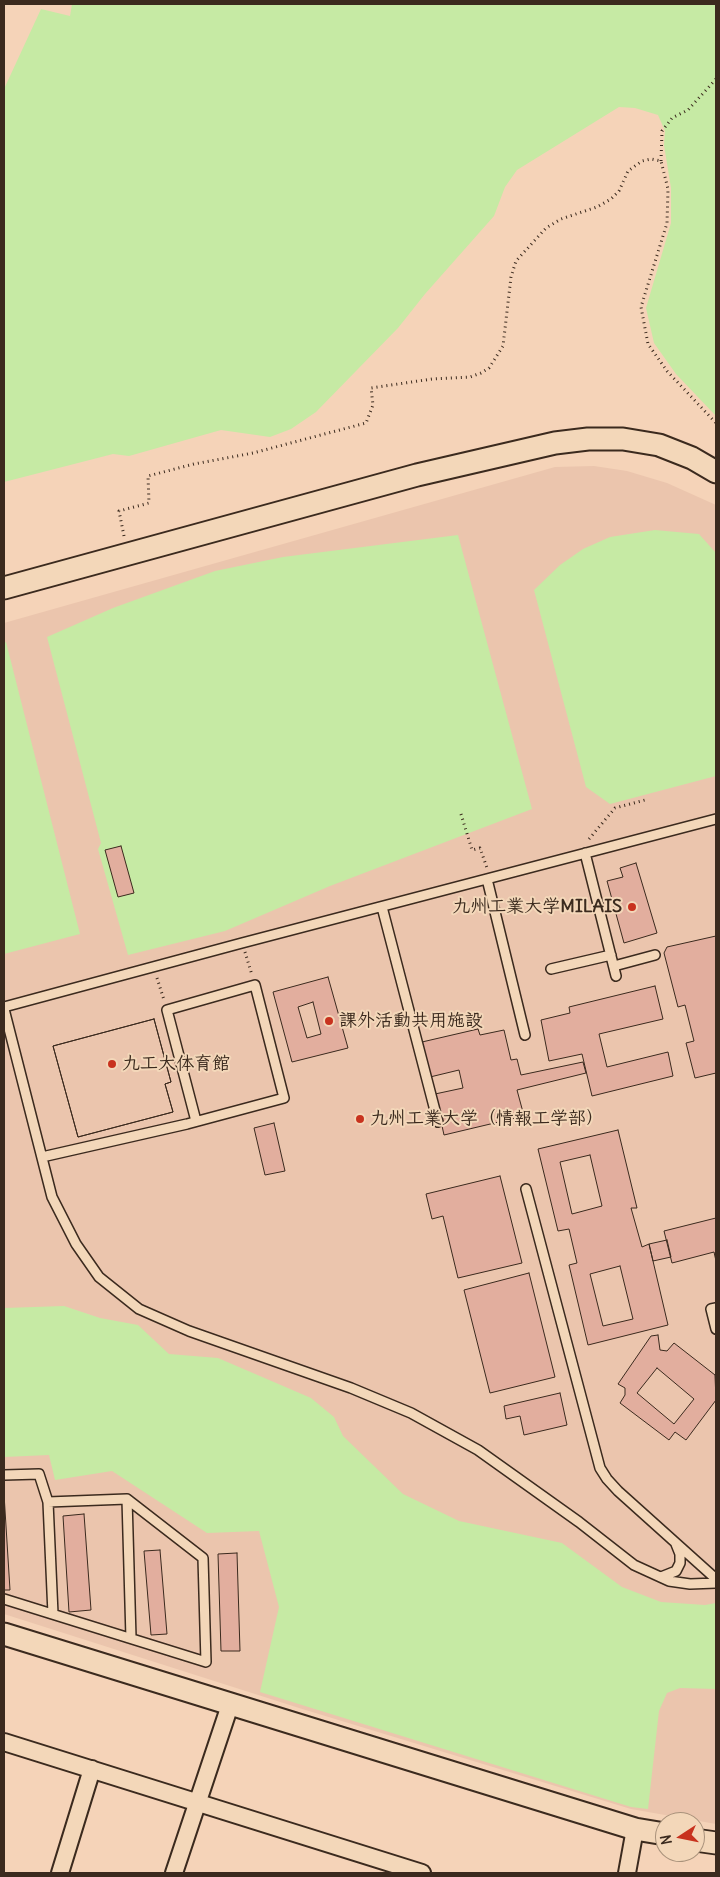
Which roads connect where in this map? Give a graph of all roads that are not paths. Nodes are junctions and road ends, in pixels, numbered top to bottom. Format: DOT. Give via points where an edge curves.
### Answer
graph roads {
  1 [pos="716,472"];
  2 [pos="4,588"];
  3 [pos="716,819"];
  4 [pos="585,853"];
  5 [pos="489,878"];
  6 [pos="382,906"];
  7 [pos="611,955"];
  8 [pos="655,955"];
  9 [pos="614,966"];
  10 [pos="551,969"];
  11 [pos="616,976"];
  12 [pos="4,1008"];
  13 [pos="524,1035"];
  14 [pos="196,1121"];
  15 [pos="438,1122"];
  16 [pos="42,1157"];
  17 [pos="526,1189"];
  18 [pos="716,1308"];
  19 [pos="716,1329"];
  20 [pos="4,1475"];
  21 [pos="127,1499"];
  22 [pos="48,1502"];
  23 [pos="676,1544"];
  24 [pos="661,1577"];
  25 [pos="716,1579"];
  26 [pos="716,1583"];
  27 [pos="4,1599"];
  28 [pos="53,1614"];
  29 [pos="4,1634"];
  30 [pos="130,1638"];
  31 [pos="230,1705"];
  32 [pos="4,1742"];
  33 [pos="92,1769"];
  34 [pos="197,1802"];
  35 [pos="635,1829"];
  36 [pos="655,1832"];
  37 [pos="60,1873"];
  38 [pos="174,1873"];
  39 [pos="422,1873"];
  40 [pos="627,1873"];
  1 -- 2 [label="street" via="659,445 588,438 555,443 417,475"];
  3 -- 4 [label="lane"];
  4 -- 5 [label="lane"];
  4 -- 7 [label="lane"];
  5 -- 6 [label="lane"];
  5 -- 13 [label="lane"];
  6 -- 12 [label="lane"];
  6 -- 15 [label="lane"];
  7 -- 9 [label="lane"];
  7 -- 10 [label="lane"];
  8 -- 9 [label="lane"];
  9 -- 11 [label="lane"];
  12 -- 16 [label="lane"];
  14 -- 14 [label="lane" via="284,1098 255,985 167,1010"];
  14 -- 16 [label="lane"];
  16 -- 24 [label="lane" via="52,1197 76,1244 99,1277 139,1309 189,1331 351,1388 411,1413 478,1450 580,1522 634,1565"];
  17 -- 23 [label="lane" via="600,1468 618,1491"];
  18 -- 19 [label="lane" via="711,1309"];
  20 -- 22 [label="lane" via="39,1474"];
  21 -- 22 [label="lane"];
  21 -- 30 [label="lane"];
  21 -- 30 [label="lane" via="203,1558 206,1662"];
  22 -- 28 [label="lane"];
  23 -- 24 [label="lane" via="680,1563 676,1571"];
  23 -- 25 [label="lane"];
  24 -- 26 [label="lane" via="690,1584"];
  27 -- 28 [label="lane"];
  28 -- 30 [label="lane"];
  29 -- 31 [label="street"];
  31 -- 34 [label="street"];
  31 -- 35 [label="street"];
  32 -- 33 [label="street"];
  33 -- 34 [label="street"];
  33 -- 37 [label="street"];
  34 -- 38 [label="street"];
  34 -- 39 [label="street"];
  35 -- 36 [label="street"];
  35 -- 40 [label="street"];
}
